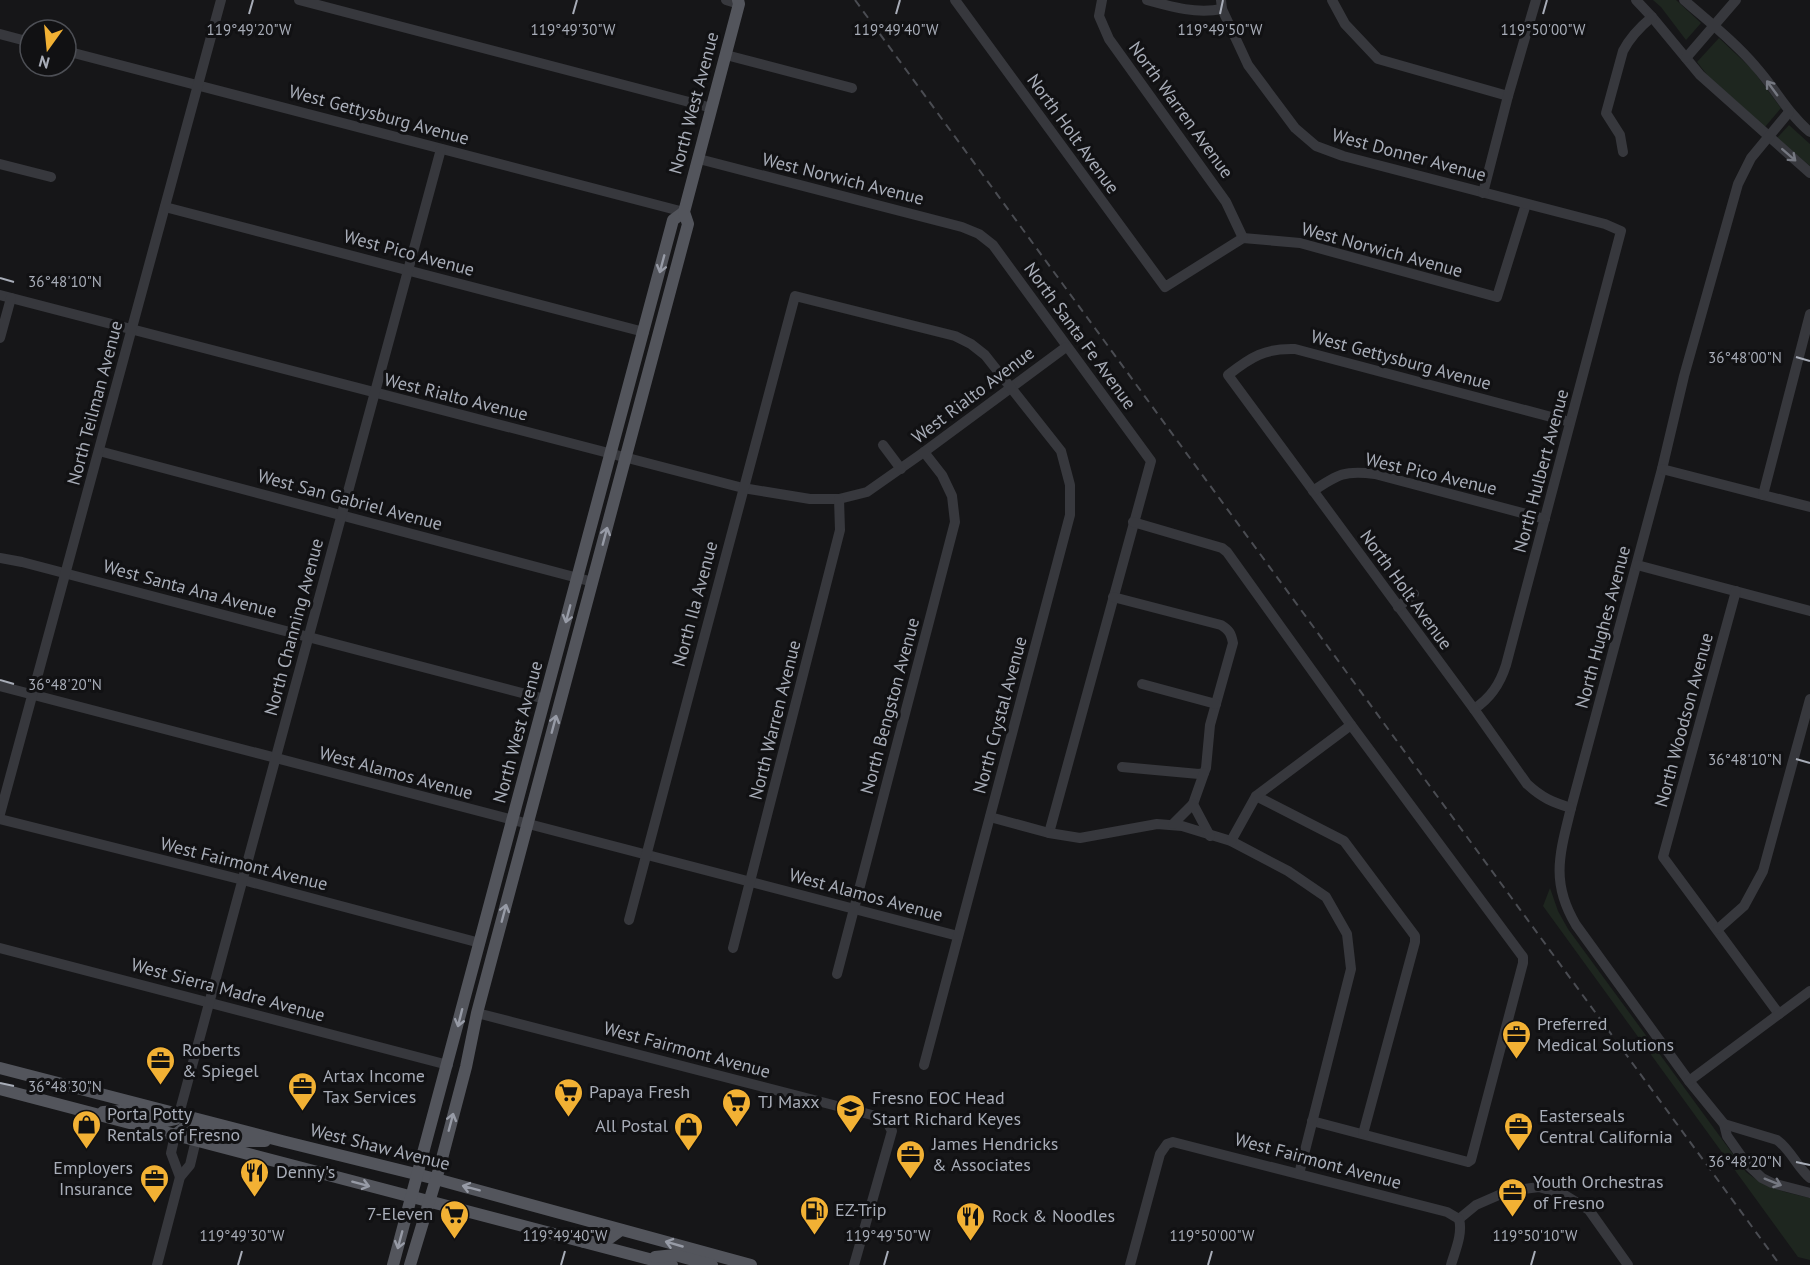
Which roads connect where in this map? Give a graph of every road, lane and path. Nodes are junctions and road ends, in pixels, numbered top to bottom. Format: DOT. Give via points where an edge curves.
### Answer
graph roads {
  1 [pos="221,0"];
  2 [pos="299,0"];
  3 [pos="726,0"];
  4 [pos="955,0"];
  5 [pos="1102,0"];
  6 [pos="1147,0"];
  7 [pos="1332,0"];
  8 [pos="1536,0"];
  9 [pos="1636,0"];
  10 [pos="1684,0"];
  11 [pos="1736,0"];
  12 [pos="740,1"];
  13 [pos="1222,4"];
  14 [pos="1652,17"];
  15 [pos="1714,26"];
  16 [pos="0,34"];
  17 [pos="18,39"];
  18 [pos="78,54"];
  19 [pos="726,55"];
  20 [pos="1686,58"];
  21 [pos="198,85"];
  22 [pos="852,88"];
  23 [pos="1508,96"];
  24 [pos="712,108"];
  25 [pos="1790,112"];
  26 [pos="1810,132"];
  27 [pos="1768,137"];
  28 [pos="441,149"];
  29 [pos="1623,152"];
  30 [pos="699,159"];
  31 [pos="0,164"];
  32 [pos="1810,173"];
  33 [pos="51,177"];
  34 [pos="1483,193"];
  35 [pos="1526,204"];
  36 [pos="165,207"];
  37 [pos="684,212"];
  38 [pos="1621,231"];
  39 [pos="979,234"];
  40 [pos="1243,238"];
  41 [pos="407,270"];
  42 [pos="5,297"];
  43 [pos="1810,314"];
  44 [pos="132,329"];
  45 [pos="644,332"];
  46 [pos="0,338"];
  47 [pos="1066,347"];
  48 [pos="1228,375"];
  49 [pos="1009,387"];
  50 [pos="375,393"];
  51 [pos="1570,422"];
  52 [pos="883,446"];
  53 [pos="99,451"];
  54 [pos="924,452"];
  55 [pos="612,454"];
  56 [pos="626,457"];
  57 [pos="901,469"];
  58 [pos="1662,469"];
  59 [pos="743,488"];
  60 [pos="1313,491"];
  61 [pos="1763,495"];
  62 [pos="839,499"];
  63 [pos="1810,507"];
  64 [pos="342,514"];
  65 [pos="1545,519"];
  66 [pos="1133,522"];
  67 [pos="0,558"];
  68 [pos="1637,565"];
  69 [pos="66,574"];
  70 [pos="578,578"];
  71 [pos="593,582"];
  72 [pos="1736,591"];
  73 [pos="1414,594"];
  74 [pos="1113,597"];
  75 [pos="1398,607"];
  76 [pos="1810,611"];
  77 [pos="309,637"];
  78 [pos="1142,684"];
  79 [pos="0,686"];
  80 [pos="33,695"];
  81 [pos="545,699"];
  82 [pos="1810,699"];
  83 [pos="1216,704"];
  84 [pos="1474,709"];
  85 [pos="1352,725"];
  86 [pos="275,758"];
  87 [pos="1122,767"];
  88 [pos="1204,772"];
  89 [pos="1256,796"];
  90 [pos="1193,804"];
  91 [pos="1571,808"];
  92 [pos="0,816"];
  93 [pos="990,818"];
  94 [pos="513,820"];
  95 [pos="527,824"];
  96 [pos="1173,824"];
  97 [pos="1049,833"];
  98 [pos="1210,836"];
  99 [pos="1231,842"];
  100 [pos="646,855"];
  101 [pos="243,880"];
  102 [pos="750,882"];
  103 [pos="855,909"];
  104 [pos="488,914"];
  105 [pos="628,920"];
  106 [pos="1718,929"];
  107 [pos="958,936"];
  108 [pos="480,943"];
  109 [pos="0,948"];
  110 [pos="733,948"];
  111 [pos="837,974"];
  112 [pos="1810,991"];
  113 [pos="210,1002"];
  114 [pos="477,1012"];
  115 [pos="1779,1014"];
  116 [pos="448,1065"];
  117 [pos="924,1065"];
  118 [pos="0,1068"];
  119 [pos="1689,1081"];
  120 [pos="0,1089"];
  121 [pos="93,1113"];
  122 [pos="179,1114"];
  123 [pos="1312,1121"];
  124 [pos="1724,1124"];
  125 [pos="1363,1134"];
  126 [pos="176,1135"];
  127 [pos="196,1140"];
  128 [pos="282,1141"];
  129 [pos="418,1174"];
  130 [pos="1299,1174"];
  131 [pos="180,1177"];
  132 [pos="1809,1178"];
  133 [pos="436,1179"];
  134 [pos="1806,1192"];
  135 [pos="412,1197"];
  136 [pos="429,1201"];
  137 [pos="1459,1219"];
  138 [pos="621,1230"];
  139 [pos="584,1242"];
  140 [pos="645,1258"];
  141 [pos="742,1264"];
  142 [pos="157,1265"];
  143 [pos="393,1265"];
  144 [pos="410,1265"];
  145 [pos="672,1265"];
  146 [pos="712,1265"];
  147 [pos="854,1265"];
  148 [pos="1130,1265"];
  149 [pos="1451,1265"];
  150 [pos="1628,1265"];
  1 -- 21 [label="street, North Teilman Avenue"];
  2 -- 24 [label="street"];
  3 -- 12 [label="street"];
  4 -- 40 [label="street, North Holt Avenue" via="1165,287"];
  5 -- 40 [label="street, North Warren Avenue" via="1099,16 1109,39 1226,202"];
  6 -- 13 [label="street" via="1193,11 1211,11"];
  7 -- 23 [label="street" via="1345,24 1378,59"];
  8 -- 23 [label="street"];
  9 -- 14 [label="street"];
  10 -- 15 [label="street"];
  11 -- 15 [label="street"];
  12 -- 19 [label="main road, North West Avenue"];
  13 -- 34 [label="street, West Donner Avenue" via="1248,65 1308,141 1343,156"];
  14 -- 20 [label="street"];
  14 -- 29 [label="street" via="1627,42 1606,113 1620,135"];
  15 -- 20 [label="street"];
  25 -- 15 [label="street, one-way" via="1744,53"];
  16 -- 17 [label="street"];
  18 -- 21 [label="street, West Gettysburg Avenue"];
  19 -- 22 [label="street"];
  19 -- 24 [label="main road, North West Avenue"];
  20 -- 27 [label="street"];
  21 -- 28 [label="street, West Gettysburg Avenue"];
  21 -- 36 [label="street, North Teilman Avenue"];
  23 -- 34 [label="street"];
  24 -- 30 [label="main road, North West Avenue"];
  25 -- 26 [label="street"];
  25 -- 27 [label="street, North Hughes Avenue"];
  27 -- 32 [label="street, one-way"];
  27 -- 58 [label="street, North Hughes Avenue" via="1751,158 1738,184"];
  28 -- 37 [label="street, West Gettysburg Avenue"];
  28 -- 41 [label="street, North Channing Avenue"];
  30 -- 37 [label="main road, North West Avenue"];
  30 -- 39 [label="street, West Norwich Avenue"];
  31 -- 33 [label="street"];
  34 -- 35 [label="street, West Donner Avenue"];
  35 -- 38 [label="street, West Donner Avenue"];
  35 -- 40 [label="street, West Norwich Avenue" via="1497,297 1300,243"];
  36 -- 41 [label="street, West Pico Avenue"];
  36 -- 44 [label="street, North Teilman Avenue"];
  37 -- 45 [label="main road, North West Avenue, one-way" via="673,220"];
  37 -- 56 [label="main road, North West Avenue" via="688,224"];
  38 -- 51 [label="street, North Hulbert Avenue"];
  39 -- 47 [label="street, North Santa Fe Avenue" via="993,245"];
  41 -- 45 [label="street, West Pico Avenue"];
  41 -- 50 [label="street, North Channing Avenue"];
  42 -- 44 [label="street, West Rialto Avenue"];
  42 -- 46 [label="street"];
  43 -- 61 [label="street"];
  44 -- 50 [label="street, West Rialto Avenue"];
  44 -- 53 [label="street, North Teilman Avenue"];
  45 -- 55 [label="main road, North West Avenue"];
  47 -- 49 [label="street, West Rialto Avenue"];
  47 -- 66 [label="street, North Santa Fe Avenue" via="1151,461"];
  48 -- 51 [label="street, West Gettysburg Avenue" via="1263,352 1295,350"];
  48 -- 60 [label="street, North Holt Avenue"];
  49 -- 54 [label="street, West Rialto Avenue"];
  49 -- 59 [label="street, North Ila Avenue" via="985,355 955,336 795,296"];
  49 -- 93 [label="street, North Crystal Avenue" via="1061,451 1070,485 1070,515"];
  50 -- 55 [label="street, West Rialto Avenue"];
  50 -- 64 [label="street, North Channing Avenue"];
  51 -- 65 [label="street, North Hulbert Avenue"];
  52 -- 57 [label="street"];
  53 -- 64 [label="street, West San Gabriel Avenue"];
  53 -- 69 [label="street, North Teilman Avenue"];
  54 -- 57 [label="street, West Rialto Avenue"];
  54 -- 103 [label="street, North Bengston Avenue" via="952,496 955,522"];
  55 -- 56 [label="street, West Rialto Avenue"];
  55 -- 70 [label="main road, North West Avenue"];
  56 -- 59 [label="street, West Rialto Avenue"];
  71 -- 56 [label="main road, North West Avenue, one-way"];
  57 -- 62 [label="street, West Rialto Avenue" via="867,492"];
  58 -- 61 [label="street"];
  58 -- 68 [label="street, North Hughes Avenue"];
  59 -- 62 [label="street, West Rialto Avenue" via="810,499"];
  59 -- 100 [label="street, North Ila Avenue"];
  60 -- 65 [label="street, West Pico Avenue" via="1344,473 1375,474"];
  60 -- 75 [label="street, North Holt Avenue"];
  61 -- 63 [label="street"];
  62 -- 102 [label="street, North Warren Avenue" via="840,530"];
  64 -- 70 [label="street, West San Gabriel Avenue"];
  64 -- 77 [label="street, North Channing Avenue"];
  65 -- 84 [label="street, North Hulbert Avenue" via="1504,673 1491,695"];
  66 -- 74 [label="street"];
  66 -- 85 [label="street" via="1227,552"];
  67 -- 69 [label="street, West Santa Ana Avenue"];
  68 -- 72 [label="street"];
  68 -- 91 [label="street, North Hughes Avenue"];
  69 -- 77 [label="street, West Santa Ana Avenue"];
  69 -- 80 [label="street, North Teilman Avenue"];
  70 -- 71 [label="street, West San Gabriel Avenue"];
  70 -- 81 [label="main road, North West Avenue, one-way"];
  95 -- 71 [label="main road, North West Avenue, one-way"];
  72 -- 76 [label="street"];
  72 -- 106 [label="street, North Woodson Avenue" via="1663,857"];
  73 -- 75 [label="street"];
  74 -- 83 [label="street" via="1228,629 1233,643"];
  74 -- 97 [label="street"];
  75 -- 84 [label="street, North Holt Avenue"];
  77 -- 81 [label="street, West Santa Ana Avenue"];
  77 -- 86 [label="street, North Channing Avenue"];
  78 -- 83 [label="street"];
  79 -- 80 [label="street, West Alamos Avenue"];
  80 -- 86 [label="street, West Alamos Avenue"];
  80 -- 92 [label="street, North Teilman Avenue"];
  81 -- 94 [label="main road, North West Avenue"];
  82 -- 106 [label="street" via="1763,871 1744,906"];
  83 -- 88 [label="street"];
  84 -- 91 [label="street, North Holt Avenue" via="1527,784 1551,802"];
  85 -- 89 [label="street"];
  85 -- 125 [label="street" via="1523,963 1471,1160"];
  86 -- 94 [label="street, West Alamos Avenue"];
  86 -- 101 [label="street, North Channing Avenue"];
  87 -- 88 [label="street"];
  88 -- 90 [label="street"];
  89 -- 99 [label="street"];
  89 -- 125 [label="street" via="1344,841 1415,936"];
  90 -- 96 [label="street"];
  90 -- 98 [label="street"];
  91 -- 119 [label="street, North Hughes Avenue" via="1559,860 1561,888 1569,914"];
  92 -- 101 [label="street, West Fairmont Avenue"];
  93 -- 97 [label="street"];
  93 -- 107 [label="street, North Crystal Avenue"];
  94 -- 95 [label="street, West Alamos Avenue"];
  94 -- 104 [label="main road, North West Avenue"];
  95 -- 100 [label="street, West Alamos Avenue"];
  114 -- 95 [label="main road, North West Avenue, one-way"];
  96 -- 97 [label="street" via="1080,838"];
  96 -- 98 [label="street"];
  98 -- 99 [label="street"];
  99 -- 123 [label="street" via="1288,871 1326,897 1347,934 1351,969"];
  100 -- 102 [label="street, West Alamos Avenue"];
  100 -- 105 [label="street, North Ila Avenue"];
  101 -- 108 [label="street, West Fairmont Avenue"];
  101 -- 113 [label="street, North Channing Avenue"];
  102 -- 103 [label="street, West Alamos Avenue"];
  102 -- 110 [label="street, North Warren Avenue"];
  103 -- 107 [label="street, West Alamos Avenue"];
  103 -- 111 [label="street, North Bengston Avenue"];
  104 -- 108 [label="main road, North West Avenue"];
  104 -- 114 [label="main road" via="490,932 472,999"];
  106 -- 115 [label="street"];
  107 -- 117 [label="street, North Crystal Avenue"];
  108 -- 116 [label="main road, North West Avenue, one-way"];
  109 -- 113 [label="street, West Sierra Madre Avenue"];
  112 -- 115 [label="street"];
  113 -- 116 [label="street, West Sierra Madre Avenue"];
  113 -- 122 [label="street, North Channing Avenue"];
  133 -- 114 [label="main road, North West Avenue, one-way"];
  114 -- 147 [label="street, West Fairmont Avenue" via="887,1122 892,1131"];
  115 -- 119 [label="street"];
  116 -- 129 [label="main road, North West Avenue"];
  118 -- 122 [label="main road, West Shaw Avenue"];
  119 -- 124 [label="street, North Hughes Avenue"];
  120 -- 121 [label="main road"];
  121 -- 122 [label="main road" via="121,1111 167,1121"];
  121 -- 126 [label="main road"];
  122 -- 128 [label="main road, West Shaw Avenue"];
  123 -- 125 [label="street"];
  123 -- 130 [label="street"];
  124 -- 132 [label="street" via="1777,1140"];
  124 -- 134 [label="street, one-way" via="1727,1136 1752,1170 1772,1183"];
  126 -- 127 [label="main road"];
  126 -- 128 [label="main road" via="189,1128 239,1141"];
  126 -- 131 [label="street" via="171,1153"];
  127 -- 131 [label="street" via="190,1164"];
  127 -- 135 [label="main road, one-way"];
  128 -- 129 [label="main road, West Shaw Avenue"];
  129 -- 133 [label="main road, West Shaw Avenue"];
  129 -- 135 [label="main road, North West Avenue"];
  130 -- 137 [label="street, West Fairmont Avenue" via="1447,1212"];
  130 -- 148 [label="street, West Fairmont Avenue" via="1179,1142 1167,1144 1160,1154"];
  131 -- 142 [label="street"];
  132 -- 134 [label="street"];
  133 -- 136 [label="main road, North West Avenue"];
  138 -- 133 [label="main road, West Shaw Avenue, one-way"];
  135 -- 136 [label="main road"];
  135 -- 143 [label="main road, North West Avenue, one-way"];
  136 -- 139 [label="main road"];
  136 -- 144 [label="main road, North West Avenue"];
  137 -- 149 [label="street" via="1460,1234"];
  137 -- 150 [label="street" via="1476,1204 1508,1191 1539,1187 1563,1194 1589,1210"];
  138 -- 139 [label="main road" via="610,1238 591,1237"];
  141 -- 138 [label="main road, West Shaw Avenue, one-way"];
  139 -- 140 [label="main road"];
  140 -- 145 [label="main road"];
  140 -- 146 [label="main road" via="675,1255"];
}
